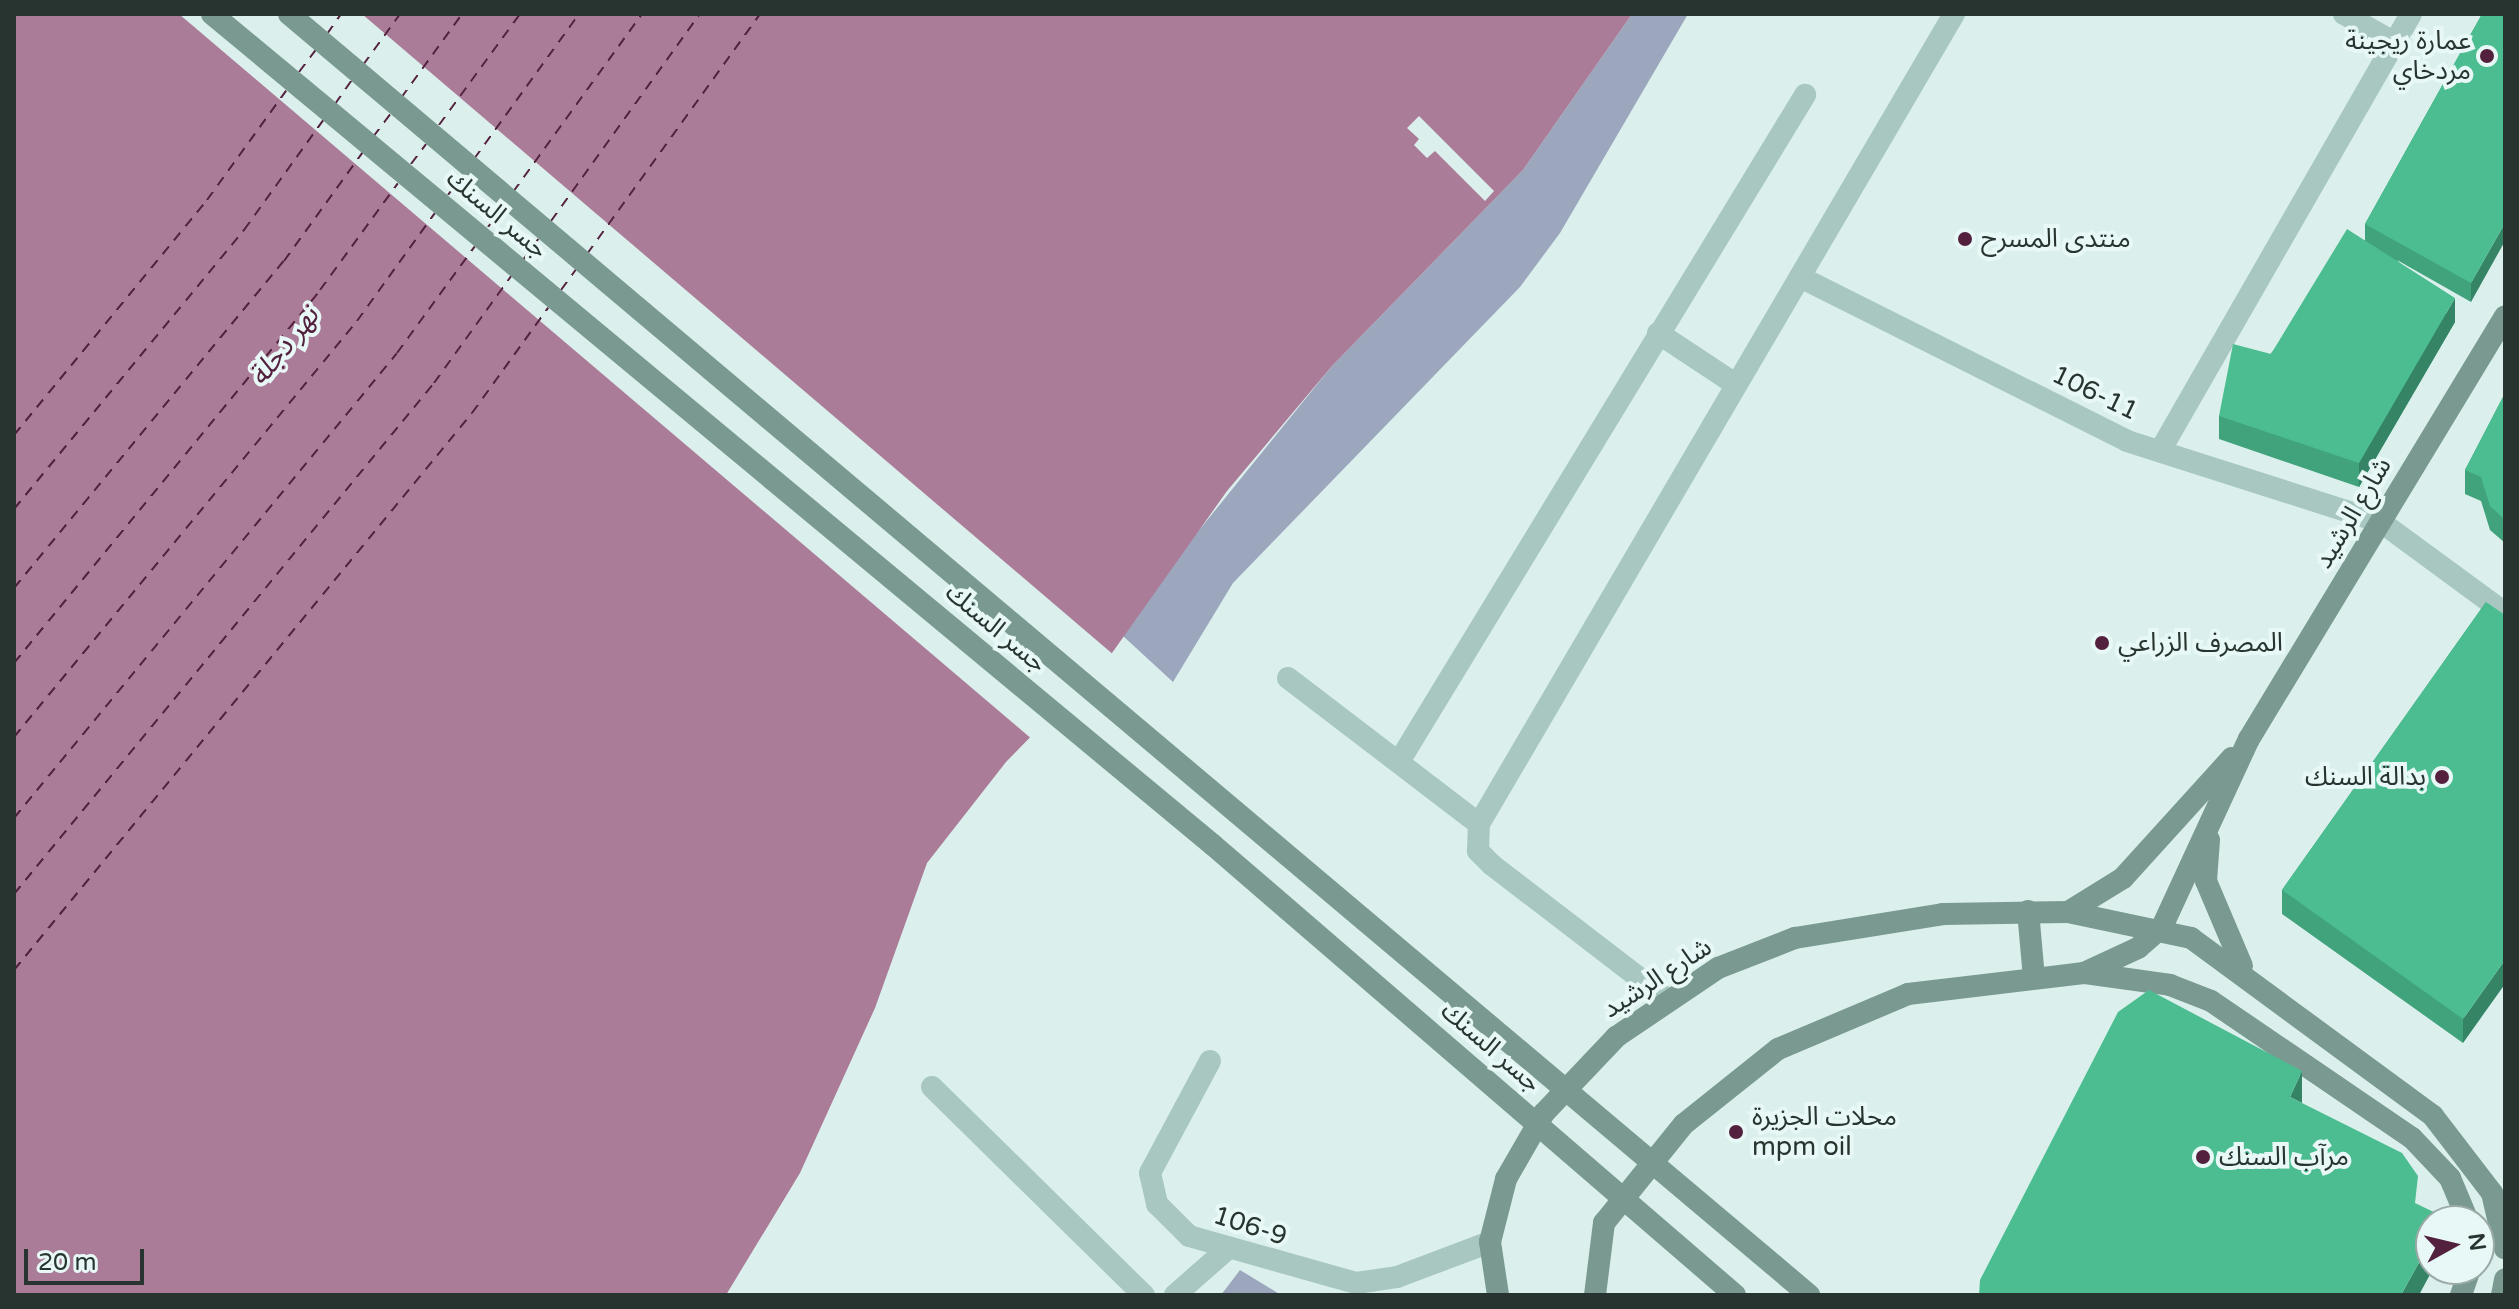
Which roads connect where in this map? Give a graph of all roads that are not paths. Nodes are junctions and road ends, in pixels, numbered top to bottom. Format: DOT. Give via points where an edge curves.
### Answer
graph roads {
  1 [pos="212,14"];
  2 [pos="289,14"];
  3 [pos="1954,14"];
  4 [pos="2344,14"];
  5 [pos="2411,14"];
  6 [pos="2395,43"];
  7 [pos="1805,95"];
  8 [pos="1800,277"];
  9 [pos="2505,316"];
  10 [pos="1658,333"];
  11 [pos="1735,384"];
  12 [pos="2160,451"];
  13 [pos="2381,522"];
  14 [pos="2505,613"];
  15 [pos="1288,678"];
  16 [pos="2249,739"];
  17 [pos="1400,760"];
  18 [pos="1479,824"];
  19 [pos="2210,824"];
  20 [pos="2028,911"];
  21 [pos="2068,912"];
  22 [pos="2162,927"];
  23 [pos="2084,973"];
  24 [pos="2246,974"];
  25 [pos="2034,978"];
  26 [pos="1668,1000"];
  27 [pos="1210,1061"];
  28 [pos="932,1087"];
  29 [pos="2461,1205"];
  30 [pos="1490,1242"];
  31 [pos="2505,1249"];
  32 [pos="1225,1251"];
  33 [pos="2505,1279"];
  34 [pos="1144,1295"];
  35 [pos="1175,1295"];
  36 [pos="1498,1295"];
  37 [pos="1595,1295"];
  38 [pos="1735,1295"];
  39 [pos="1809,1295"];
  40 [pos="2502,1295"];
  1 -- 38 [label="main road, جسر السنك" via="1213,845"];
  2 -- 39 [label="main road, جسر السنك"];
  3 -- 8 [label="street"];
  4 -- 6 [label="street"];
  5 -- 6 [label="street"];
  6 -- 12 [label="street"];
  7 -- 10 [label="street"];
  8 -- 11 [label="street"];
  8 -- 12 [label="street, 106-11"];
  9 -- 13 [label="main road, شارع الرشيد"];
  10 -- 11 [label="street"];
  10 -- 17 [label="street"];
  11 -- 18 [label="street"];
  12 -- 13 [label="street, 106-11"];
  13 -- 14 [label="street, 106-11"];
  13 -- 16 [label="main road, شارع الرشيد"];
  15 -- 17 [label="street"];
  16 -- 19 [label="main road, شارع الرشيد"];
  16 -- 21 [label="main road, شارع الرشيد" via="2123,878"];
  17 -- 18 [label="street"];
  18 -- 26 [label="street" via="1478,851 1492,865"];
  19 -- 22 [label="main road, شارع الرشيد"];
  19 -- 24 [label="main road" via="2206,881"];
  20 -- 21 [label="main road, شارع الرشيد"];
  20 -- 25 [label="main road"];
  20 -- 26 [label="main road, شارع الرشيد" via="1881,921 1795,938 1718,968"];
  21 -- 22 [label="main road, شارع الرشيد"];
  22 -- 23 [label="main road, شارع الرشيد" via="2138,948"];
  22 -- 24 [label="main road, شارع الرشيد"];
  23 -- 25 [label="main road, شارع الرشيد"];
  23 -- 29 [label="main road" via="2170,985 2211,1001 2412,1138 2450,1178"];
  24 -- 31 [label="main road, شارع الرشيد" via="2453,1137 2492,1193"];
  25 -- 37 [label="main road, شارع الرشيد" via="1908,994 1778,1049 1684,1124 1604,1223"];
  26 -- 30 [label="main road, شارع الرشيد" via="1616,1037 1544,1113 1506,1179"];
  27 -- 32 [label="street, 106-9" via="1150,1173 1157,1204 1189,1236"];
  28 -- 34 [label="street"];
  30 -- 32 [label="street, 106-9" via="1397,1277 1356,1283"];
  30 -- 36 [label="main road, شارع الرشيد"];
  32 -- 35 [label="street"];
  33 -- 40 [label="main road"];
}
